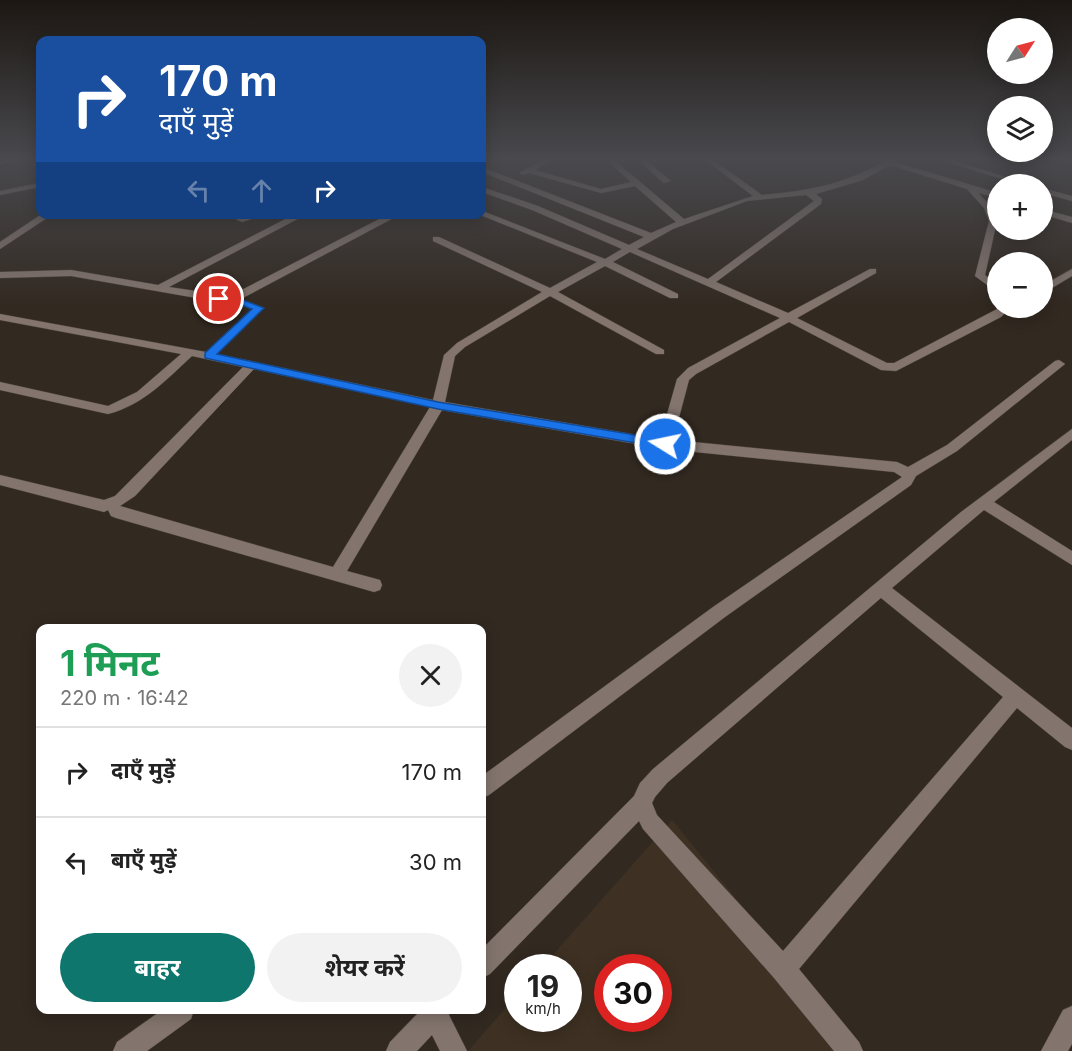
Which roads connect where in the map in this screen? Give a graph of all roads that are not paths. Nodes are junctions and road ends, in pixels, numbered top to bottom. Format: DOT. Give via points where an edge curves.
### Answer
graph roads {
  1 [pos="535,208"];
  2 [pos="582,208"];
  3 [pos="666,208"];
  4 [pos="721,208"];
  5 [pos="810,208"];
  6 [pos="988,208"];
  7 [pos="1053,214"];
  8 [pos="486,216"];
  9 [pos="41,219"];
  10 [pos="293,219"];
  11 [pos="387,219"];
  12 [pos="1072,220"];
  13 [pos="682,222"];
  14 [pos="652,237"];
  15 [pos="436,239"];
  16 [pos="0,246"];
  17 [pos="631,249"];
  18 [pos="605,262"];
  19 [pos="873,271"];
  20 [pos="1072,272"];
  21 [pos="0,275"];
  22 [pos="987,281"];
  23 [pos="707,284"];
  24 [pos="1053,284"];
  25 [pos="160,288"];
  26 [pos="550,292"];
  27 [pos="674,296"];
  28 [pos="232,299"];
  29 [pos="0,318"];
  30 [pos="788,318"];
  31 [pos="991,318"];
  32 [pos="190,352"];
  33 [pos="660,352"];
  34 [pos="209,355"];
  35 [pos="1059,364"];
  36 [pos="252,365"];
  37 [pos="0,386"];
  38 [pos="438,405"];
  39 [pos="1072,433"];
  40 [pos="665,444"];
  41 [pos="908,474"];
  42 [pos="0,480"];
  43 [pos="984,503"];
  44 [pos="112,504"];
  45 [pos="1072,558"];
  46 [pos="336,574"];
  47 [pos="374,585"];
  48 [pos="880,588"];
  49 [pos="1016,696"];
  50 [pos="1072,740"];
  51 [pos="486,785"];
  52 [pos="642,803"];
  53 [pos="486,962"];
  54 [pos="783,969"];
  55 [pos="177,1014"];
  56 [pos="434,1014"];
  57 [pos="437,1014"];
  58 [pos="1072,1019"];
  59 [pos="126,1051"];
  60 [pos="399,1051"];
  61 [pos="454,1051"];
  62 [pos="850,1051"];
  63 [pos="1054,1051"];
  1 -- 17 [label="street"];
  2 -- 14 [label="street"];
  3 -- 13 [label="street"];
  4 -- 13 [label="street"];
  5 -- 23 [label="street"];
  6 -- 22 [label="street" via="993,221 980,276"];
  7 -- 12 [label="street"];
  8 -- 18 [label="street"];
  9 -- 16 [label="street"];
  10 -- 25 [label="street"];
  11 -- 28 [label="street"];
  13 -- 14 [label="street"];
  14 -- 17 [label="street"];
  15 -- 26 [label="street"];
  17 -- 18 [label="street"];
  17 -- 23 [label="street"];
  18 -- 26 [label="street"];
  18 -- 27 [label="street"];
  19 -- 30 [label="street"];
  20 -- 24 [label="street"];
  21 -- 25 [label="street" via="71,273"];
  23 -- 30 [label="street"];
  25 -- 28 [label="street"];
  26 -- 33 [label="street"];
  26 -- 38 [label="street" via="453,351"];
  28 -- 34 [label="street" via="259,308"];
  29 -- 32 [label="street"];
  30 -- 31 [label="street" via="875,364 891,368"];
  30 -- 40 [label="street" via="682,379"];
  32 -- 34 [label="street"];
  32 -- 37 [label="street" via="120,408 108,410"];
  34 -- 36 [label="street"];
  35 -- 41 [label="street" via="952,448"];
  36 -- 38 [label="street"];
  36 -- 44 [label="street" via="130,492"];
  38 -- 40 [label="street"];
  38 -- 46 [label="street"];
  39 -- 43 [label="street"];
  40 -- 41 [label="street" via="897,467"];
  41 -- 51 [label="street" via="906,481 719,612"];
  42 -- 44 [label="street" via="95,504"];
  43 -- 45 [label="street"];
  43 -- 48 [label="street"];
  44 -- 46 [label="street" via="116,512"];
  46 -- 47 [label="street"];
  48 -- 49 [label="street"];
  48 -- 52 [label="street" via="660,776 647,790"];
  49 -- 50 [label="street"];
  49 -- 54 [label="street"];
  52 -- 53 [label="street"];
  52 -- 54 [label="street" via="650,822"];
  54 -- 62 [label="street"];
  55 -- 59 [label="street"];
  56 -- 60 [label="street"];
  57 -- 61 [label="street"];
  58 -- 63 [label="street"];
}
